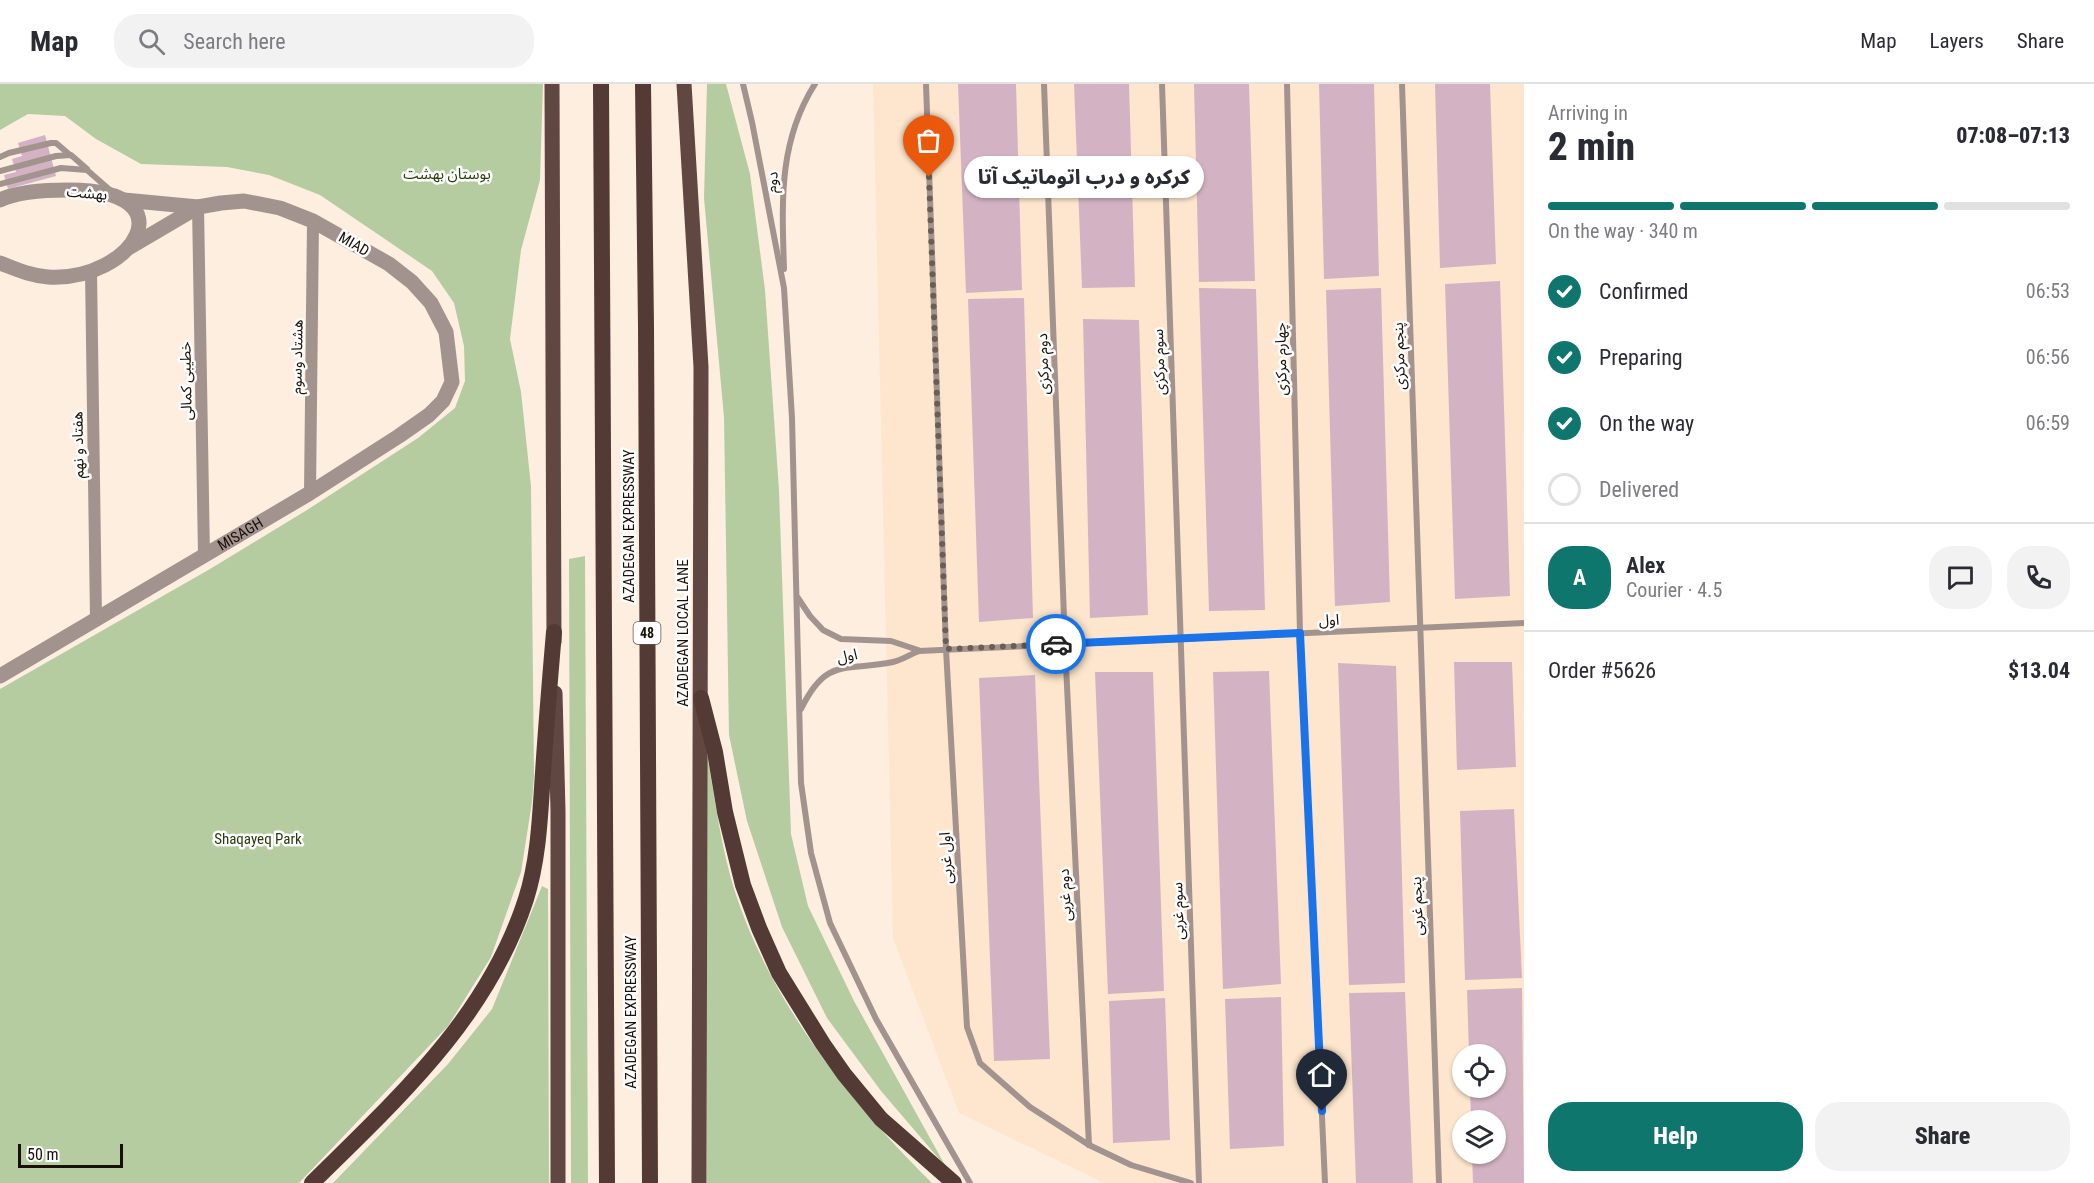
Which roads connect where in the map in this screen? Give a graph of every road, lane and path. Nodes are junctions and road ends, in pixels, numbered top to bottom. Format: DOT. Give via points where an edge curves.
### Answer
graph roads {
  1 [pos="552,84"];
  2 [pos="601,84"];
  3 [pos="643,84"];
  4 [pos="743,84"];
  5 [pos="815,84"];
  6 [pos="926,84"];
  7 [pos="1044,84"];
  8 [pos="1162,84"];
  9 [pos="1287,84"];
  10 [pos="1402,84"];
  11 [pos="685,89"];
  12 [pos="71,155"];
  13 [pos="0,157"];
  14 [pos="87,170"];
  15 [pos="0,171"];
  16 [pos="0,184"];
  17 [pos="120,198"];
  18 [pos="0,200"];
  19 [pos="198,207"];
  20 [pos="314,221"];
  21 [pos="130,247"];
  22 [pos="1,266"];
  23 [pos="91,271"];
  24 [pos="784,288"];
  25 [pos="451,366"];
  26 [pos="310,493"];
  27 [pos="204,555"];
  28 [pos="798,598"];
  29 [pos="96,619"];
  30 [pos="1524,623"];
  31 [pos="1420,627"];
  32 [pos="554,632"];
  33 [pos="1300,633"];
  34 [pos="1181,639"];
  35 [pos="1065,644"];
  36 [pos="946,649"];
  37 [pos="919,651"];
  38 [pos="0,676"];
  39 [pos="700,698"];
  40 [pos="799,712"];
  41 [pos="1089,1145"];
  42 [pos="312,1183"];
  43 [pos="558,1183"];
  44 [pos="607,1183"];
  45 [pos="650,1183"];
  46 [pos="699,1183"];
  47 [pos="954,1183"];
  48 [pos="969,1183"];
  49 [pos="1191,1183"];
  50 [pos="1199,1183"];
  51 [pos="1325,1183"];
  52 [pos="1438,1183"];
  1 -- 32 [label="main road"];
  2 -- 44 [label="highway, AZADEGAN EXPRESSWAY"];
  3 -- 45 [label="highway, AZADEGAN EXPRESSWAY / 48"];
  4 -- 24 [label="lane"];
  5 -- 24 [label="lane, دوم" via="793,129 784,168"];
  6 -- 36 [label="lane, اول غربی"];
  7 -- 35 [label="lane, دوم مرکزی"];
  8 -- 34 [label="lane, سوم مرکزی"];
  9 -- 33 [label="lane, چهارم مرکزی"];
  10 -- 31 [label="lane, پنجم مرکزی"];
  11 -- 39 [label="main road, AZADEGAN LOCAL LANE" via="701,368"];
  12 -- 13 [label="lane" via="51,142"];
  12 -- 14 [label="lane"];
  12 -- 15 [label="lane"];
  14 -- 16 [label="lane" via="61,168"];
  14 -- 17 [label="lane"];
  17 -- 18 [label="street, بهشت" via="86,190 58,190"];
  17 -- 19 [label="street"];
  17 -- 21 [label="street, بهشت" via="139,216 140,227"];
  19 -- 20 [label="street, MIAD" via="253,202"];
  19 -- 21 [label="street"];
  19 -- 27 [label="street, خطیبی کمالی"];
  20 -- 25 [label="street, MIAD" via="390,264 412,282 431,303 446,332"];
  20 -- 26 [label="street, هشتاد وسوم"];
  21 -- 23 [label="street"];
  22 -- 23 [label="street" via="47,277"];
  23 -- 29 [label="street, هفتاد و نهم"];
  24 -- 28 [label="lane"];
  25 -- 26 [label="street, MISAGH" via="452,382 443,401 429,415"];
  26 -- 27 [label="street, MISAGH"];
  27 -- 29 [label="street, MISAGH"];
  28 -- 37 [label="lane, اول" via="823,630 841,639 891,641"];
  28 -- 40 [label="lane"];
  29 -- 38 [label="street, MISAGH"];
  30 -- 31 [label="lane, اول"];
  31 -- 33 [label="lane, اول"];
  31 -- 52 [label="lane, پنجم غربی"];
  32 -- 42 [label="highway" via="538,847 526,899 507,948 484,993 445,1046"];
  32 -- 43 [label="main road"];
  33 -- 34 [label="lane, اول"];
  33 -- 51 [label="lane, چهارم مرکزی"];
  34 -- 35 [label="lane, اول"];
  34 -- 50 [label="lane, سوم غربی"];
  35 -- 36 [label="lane, اول"];
  35 -- 41 [label="lane, دوم غربی"];
  36 -- 37 [label="lane, اول"];
  36 -- 41 [label="lane, اول غربی" via="967,1027 980,1062 1030,1107"];
  37 -- 40 [label="lane, اول" via="894,661 841,667 822,678"];
  39 -- 46 [label="main road, AZADEGAN LOCAL LANE"];
  39 -- 47 [label="highway" via="743,885 779,973 823,1044 881,1119"];
  40 -- 48 [label="lane" via="801,783 810,854 830,923 876,1018"];
  41 -- 49 [label="lane" via="1131,1165"];
}
